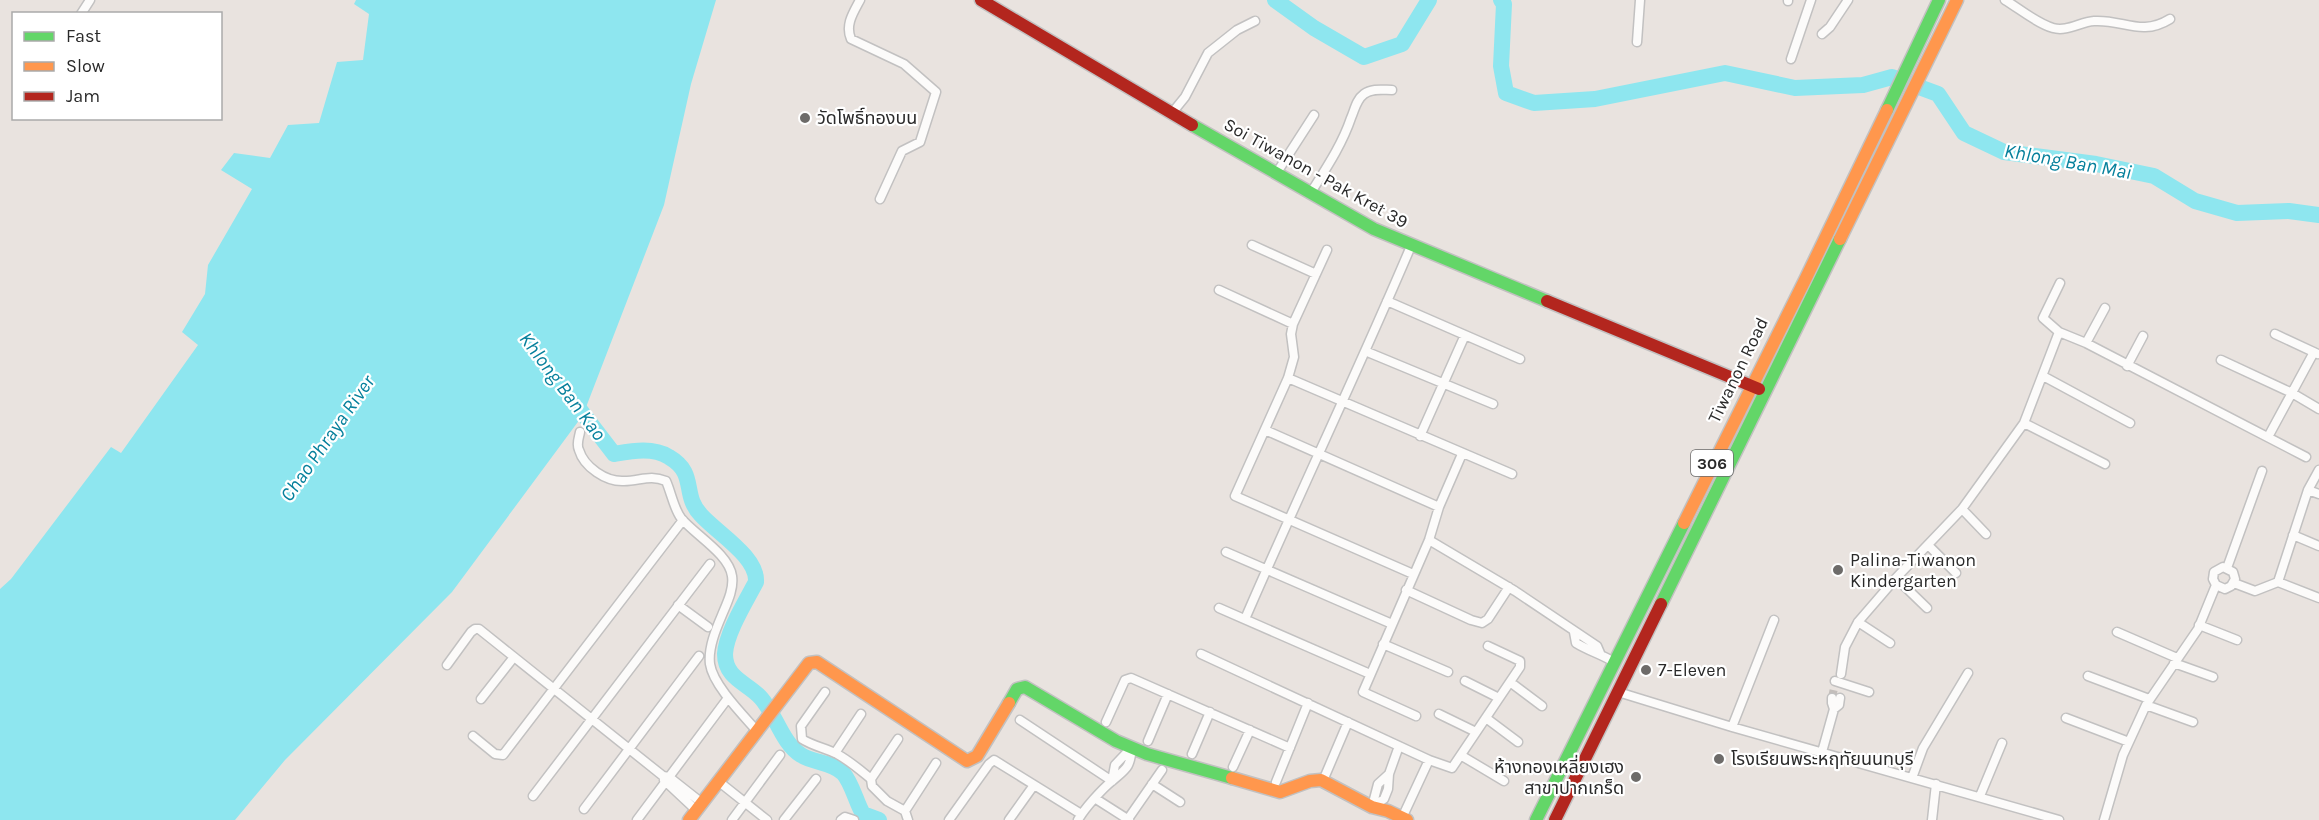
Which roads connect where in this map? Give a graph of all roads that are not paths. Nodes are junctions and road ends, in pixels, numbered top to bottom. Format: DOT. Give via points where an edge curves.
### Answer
graph roads {
  1 [pos="860,0"];
  2 [pos="981,0"];
  3 [pos="1640,0"];
  4 [pos="1811,0"];
  5 [pos="1848,0"];
  6 [pos="1939,0"];
  7 [pos="1957,0"];
  8 [pos="2005,0"];
  9 [pos="2170,19"];
  10 [pos="1255,21"];
  11 [pos="1822,34"];
  12 [pos="1637,42"];
  13 [pos="1791,59"];
  14 [pos="1392,90"];
  15 [pos="1172,113"];
  16 [pos="1314,115"];
  17 [pos="1276,174"];
  18 [pos="1310,194"];
  19 [pos="880,199"];
  20 [pos="1252,245"];
  21 [pos="1412,246"];
  22 [pos="1327,250"];
  23 [pos="1316,274"];
  24 [pos="2060,283"];
  25 [pos="1219,290"];
  26 [pos="1388,301"];
  27 [pos="2105,308"];
  28 [pos="1293,324"];
  29 [pos="2059,332"];
  30 [pos="2275,333"];
  31 [pos="1465,335"];
  32 [pos="2143,336"];
  33 [pos="2086,343"];
  34 [pos="1365,351"];
  35 [pos="2316,353"];
  36 [pos="1520,359"];
  37 [pos="2221,360"];
  38 [pos="2127,366"];
  39 [pos="2043,376"];
  40 [pos="1288,378"];
  41 [pos="1444,384"];
  42 [pos="1751,385"];
  43 [pos="1766,392"];
  44 [pos="2292,393"];
  45 [pos="1343,402"];
  46 [pos="1493,404"];
  47 [pos="2319,409"];
  48 [pos="2024,423"];
  49 [pos="2130,423"];
  50 [pos="1265,430"];
  51 [pos="580,432"];
  52 [pos="1420,436"];
  53 [pos="2268,437"];
  54 [pos="1317,453"];
  55 [pos="1462,454"];
  56 [pos="2306,457"];
  57 [pos="2105,464"];
  58 [pos="2319,470"];
  59 [pos="2262,471"];
  60 [pos="1512,474"];
  61 [pos="2308,490"];
  62 [pos="2319,494"];
  63 [pos="1439,507"];
  64 [pos="1962,509"];
  65 [pos="1287,519"];
  66 [pos="683,520"];
  67 [pos="1986,534"];
  68 [pos="2293,536"];
  69 [pos="1429,540"];
  70 [pos="1928,545"];
  71 [pos="2319,546"];
  72 [pos="1227,552"];
  73 [pos="710,564"];
  74 [pos="2227,568"];
  75 [pos="1266,569"];
  76 [pos="1956,573"];
  77 [pos="1413,574"];
  78 [pos="1896,578"];
  79 [pos="2278,582"];
  80 [pos="2234,583"];
  81 [pos="2216,585"];
  82 [pos="1509,587"];
  83 [pos="1406,590"];
  84 [pos="2319,598"];
  85 [pos="678,605"];
  86 [pos="1220,608"];
  87 [pos="1928,608"];
  88 [pos="1245,619"];
  89 [pos="1774,620"];
  90 [pos="1858,622"];
  91 [pos="1392,624"];
  92 [pos="2199,625"];
  93 [pos="708,627"];
  94 [pos="2117,632"];
  95 [pos="2237,640"];
  96 [pos="1890,643"];
  97 [pos="1383,645"];
  98 [pos="1488,646"];
  99 [pos="1201,654"];
  100 [pos="699,656"];
  101 [pos="514,657"];
  102 [pos="2176,661"];
  103 [pos="1614,662"];
  104 [pos="447,664"];
  105 [pos="1448,672"];
  106 [pos="1968,673"];
  107 [pos="1370,674"];
  108 [pos="2088,676"];
  109 [pos="2213,677"];
  110 [pos="1465,681"];
  111 [pos="1510,682"];
  112 [pos="1838,687"];
  113 [pos="553,688"];
  114 [pos="825,692"];
  115 [pos="1618,692"];
  116 [pos="1869,692"];
  117 [pos="1168,694"];
  118 [pos="728,698"];
  119 [pos="1499,698"];
  120 [pos="480,699"];
  121 [pos="2147,702"];
  122 [pos="1308,704"];
  123 [pos="1542,706"];
  124 [pos="1210,712"];
  125 [pos="861,714"];
  126 [pos="1439,714"];
  127 [pos="1416,716"];
  128 [pos="591,718"];
  129 [pos="1486,718"];
  130 [pos="2066,718"];
  131 [pos="1020,720"];
  132 [pos="1106,722"];
  133 [pos="1348,722"];
  134 [pos="2193,722"];
  135 [pos="1732,727"];
  136 [pos="758,729"];
  137 [pos="1250,730"];
  138 [pos="1476,732"];
  139 [pos="473,736"];
  140 [pos="898,739"];
  141 [pos="1148,741"];
  142 [pos="1518,742"];
  143 [pos="2002,742"];
  144 [pos="2129,742"];
  145 [pos="1399,746"];
  146 [pos="1132,747"];
  147 [pos="630,748"];
  148 [pos="1290,748"];
  149 [pos="1822,752"];
  150 [pos="835,753"];
  151 [pos="1192,754"];
  152 [pos="780,755"];
  153 [pos="1462,756"];
  154 [pos="1429,760"];
  155 [pos="936,763"];
  156 [pos="1233,767"];
  157 [pos="1162,770"];
  158 [pos="1325,776"];
  159 [pos="1912,778"];
  160 [pos="666,779"];
  161 [pos="816,779"];
  162 [pos="871,780"];
  163 [pos="718,781"];
  164 [pos="1112,781"];
  165 [pos="1504,781"];
  166 [pos="1276,782"];
  167 [pos="1152,784"];
  168 [pos="1936,784"];
  169 [pos="1034,785"];
  170 [pos="533,796"];
  171 [pos="1980,796"];
  172 [pos="1096,799"];
  173 [pos="1180,802"];
  174 [pos="744,804"];
  175 [pos="1372,807"];
  176 [pos="584,809"];
  177 [pos="695,811"];
  178 [pos="905,811"];
  179 [pos="1079,817"];
  180 [pos="1404,819"];
  181 [pos="637,820"];
  182 [pos="732,820"];
  183 [pos="767,820"];
  184 [pos="784,820"];
  185 [pos="841,820"];
  186 [pos="854,820"];
  187 [pos="908,820"];
  188 [pos="949,820"];
  189 [pos="1009,820"];
  190 [pos="1128,820"];
  191 [pos="1536,820"];
  192 [pos="1555,820"];
  193 [pos="1932,820"];
  194 [pos="2059,820"];
  195 [pos="2104,820"];
  1 -- 19 [label="street" via="847,31 851,39 904,63 936,92 920,142 902,151"];
  2 -- 15 [label="main road, Soi Tiwanon - Pak Kret 39"];
  3 -- 12 [label="street"];
  4 -- 13 [label="street"];
  5 -- 11 [label="street"];
  6 -- 42 [label="main road, Tiwanon Road / 306"];
  7 -- 43 [label="main road, Tiwanon Road / 306"];
  8 -- 9 [label="street" via="2055,28 2095,21 2143,28"];
  10 -- 15 [label="street" via="1208,53"];
  14 -- 18 [label="street" via="1370,90 1362,95 1335,155"];
  15 -- 17 [label="main road, Soi Tiwanon - Pak Kret 39"];
  16 -- 17 [label="street"];
  17 -- 18 [label="main road, Soi Tiwanon - Pak Kret 39"];
  18 -- 21 [label="main road, Soi Tiwanon - Pak Kret 39"];
  20 -- 23 [label="street"];
  21 -- 26 [label="street"];
  21 -- 42 [label="main road, Soi Tiwanon - Pak Kret 39"];
  22 -- 23 [label="street"];
  23 -- 28 [label="street"];
  24 -- 29 [label="street" via="2043,318"];
  25 -- 28 [label="street"];
  26 -- 31 [label="street"];
  26 -- 34 [label="street"];
  27 -- 33 [label="street"];
  28 -- 40 [label="street" via="1294,357"];
  29 -- 33 [label="street"];
  29 -- 39 [label="street"];
  30 -- 35 [label="street"];
  31 -- 36 [label="street"];
  31 -- 41 [label="street"];
  32 -- 38 [label="street"];
  33 -- 38 [label="street"];
  34 -- 41 [label="street"];
  34 -- 45 [label="street"];
  35 -- 44 [label="street"];
  37 -- 44 [label="street"];
  38 -- 53 [label="street"];
  39 -- 48 [label="street"];
  39 -- 49 [label="street"];
  40 -- 45 [label="street"];
  40 -- 50 [label="street"];
  41 -- 46 [label="street"];
  41 -- 52 [label="street"];
  42 -- 43 [label="main road, Soi Tiwanon - Pak Kret 39"];
  42 -- 103 [label="main road, Tiwanon Road / 306"];
  43 -- 115 [label="main road, Tiwanon Road / 306"];
  44 -- 47 [label="street"];
  44 -- 53 [label="street"];
  45 -- 52 [label="street"];
  45 -- 54 [label="street"];
  48 -- 57 [label="street"];
  48 -- 64 [label="street"];
  50 -- 54 [label="street"];
  50 -- 65 [label="street" via="1235,495"];
  51 -- 66 [label="street" via="578,450 584,461 603,477 622,482 655,476 666,481"];
  52 -- 55 [label="street"];
  53 -- 56 [label="street"];
  54 -- 63 [label="street"];
  54 -- 65 [label="street"];
  55 -- 60 [label="street"];
  55 -- 63 [label="street"];
  58 -- 61 [label="street"];
  59 -- 74 [label="street"];
  61 -- 62 [label="street"];
  61 -- 68 [label="street"];
  63 -- 69 [label="street"];
  64 -- 67 [label="street"];
  64 -- 70 [label="street"];
  65 -- 75 [label="street"];
  65 -- 77 [label="street"];
  66 -- 113 [label="street"];
  66 -- 118 [label="street" via="719,554 732,574 733,583 716,628 710,664"];
  68 -- 71 [label="street"];
  68 -- 79 [label="street"];
  69 -- 77 [label="street"];
  69 -- 82 [label="street"];
  70 -- 76 [label="street"];
  70 -- 78 [label="street"];
  72 -- 75 [label="street"];
  73 -- 85 [label="street"];
  74 -- 80 [label="street" via="2233,572"];
  74 -- 81 [label="street" via="2214,572"];
  75 -- 88 [label="street"];
  75 -- 91 [label="street"];
  77 -- 83 [label="street"];
  78 -- 87 [label="street"];
  78 -- 90 [label="street"];
  79 -- 80 [label="street" via="2255,591"];
  79 -- 84 [label="street"];
  80 -- 81 [label="street" via="2225,589"];
  81 -- 92 [label="street"];
  82 -- 83 [label="street" via="1482,623"];
  82 -- 103 [label="street" via="1597,646 1600,653"];
  83 -- 91 [label="street"];
  85 -- 93 [label="street"];
  85 -- 128 [label="street"];
  86 -- 88 [label="street"];
  88 -- 107 [label="street"];
  89 -- 135 [label="street"];
  90 -- 96 [label="street"];
  90 -- 112 [label="street" via="1845,646"];
  91 -- 97 [label="street"];
  92 -- 95 [label="street"];
  92 -- 102 [label="street"];
  94 -- 102 [label="street"];
  97 -- 105 [label="street"];
  97 -- 107 [label="street"];
  98 -- 111 [label="street" via="1520,661"];
  99 -- 122 [label="street"];
  100 -- 147 [label="street"];
  101 -- 104 [label="street" via="475,629"];
  101 -- 113 [label="street"];
  101 -- 120 [label="street"];
  102 -- 109 [label="street"];
  102 -- 121 [label="street"];
  103 -- 191 [label="main road, Tiwanon Road / 306"];
  106 -- 159 [label="street" via="1923,748"];
  107 -- 127 [label="street" via="1364,694"];
  108 -- 121 [label="street"];
  110 -- 119 [label="street"];
  111 -- 119 [label="street"];
  111 -- 123 [label="street"];
  112 -- 116 [label="street"];
  112 -- 149 [label="street" via="1839,705 1834,709"];
  113 -- 128 [label="street"];
  113 -- 139 [label="street" via="503,755 495,754"];
  114 -- 150 [label="street" via="800,732 802,739 813,746"];
  115 -- 135 [label="street"];
  115 -- 192 [label="main road, Tiwanon Road / 306"];
  117 -- 124 [label="street"];
  117 -- 132 [label="street" via="1131,678 1125,680"];
  117 -- 141 [label="street"];
  118 -- 136 [label="street"];
  118 -- 160 [label="street"];
  119 -- 129 [label="street"];
  121 -- 134 [label="street"];
  121 -- 144 [label="street"];
  122 -- 133 [label="street"];
  122 -- 148 [label="street"];
  124 -- 137 [label="street"];
  124 -- 151 [label="street"];
  125 -- 150 [label="street"];
  126 -- 138 [label="street"];
  128 -- 147 [label="street"];
  128 -- 170 [label="street"];
  129 -- 138 [label="street"];
  129 -- 142 [label="street"];
  130 -- 144 [label="street"];
  131 -- 164 [label="street"];
  133 -- 145 [label="street"];
  133 -- 158 [label="street"];
  135 -- 149 [label="street"];
  136 -- 146 [label="main road" via="809,663 817,662 967,761 977,756 1017,689 1025,687 1103,735"];
  136 -- 163 [label="main road"];
  137 -- 148 [label="street"];
  137 -- 156 [label="street"];
  138 -- 153 [label="street"];
  140 -- 162 [label="street"];
  143 -- 171 [label="street"];
  144 -- 195 [label="street"];
  145 -- 154 [label="street"];
  145 -- 175 [label="street" via="1389,774 1389,789 1384,799"];
  146 -- 164 [label="street" via="1115,765"];
  146 -- 175 [label="main road" via="1280,792 1321,780"];
  147 -- 160 [label="street"];
  147 -- 176 [label="street"];
  148 -- 166 [label="street"];
  149 -- 159 [label="street"];
  150 -- 162 [label="street"];
  152 -- 174 [label="street"];
  153 -- 154 [label="street" via="1452,768"];
  153 -- 165 [label="street"];
  154 -- 180 [label="street"];
  155 -- 178 [label="street"];
  157 -- 167 [label="street"];
  159 -- 168 [label="street"];
  160 -- 177 [label="street"];
  160 -- 181 [label="street"];
  161 -- 184 [label="street"];
  162 -- 178 [label="street" via="887,801"];
  163 -- 174 [label="street"];
  163 -- 177 [label="main road"];
  164 -- 172 [label="street"];
  167 -- 173 [label="street"];
  167 -- 190 [label="street"];
  168 -- 171 [label="street"];
  168 -- 193 [label="street"];
  169 -- 179 [label="street"];
  169 -- 188 [label="street" via="994,760"];
  169 -- 189 [label="street"];
  171 -- 194 [label="street"];
  172 -- 179 [label="street"];
  172 -- 190 [label="street"];
  174 -- 182 [label="street"];
  174 -- 183 [label="street"];
  175 -- 180 [label="main road"];
  178 -- 187 [label="street"];
  185 -- 186 [label="street"];
}
